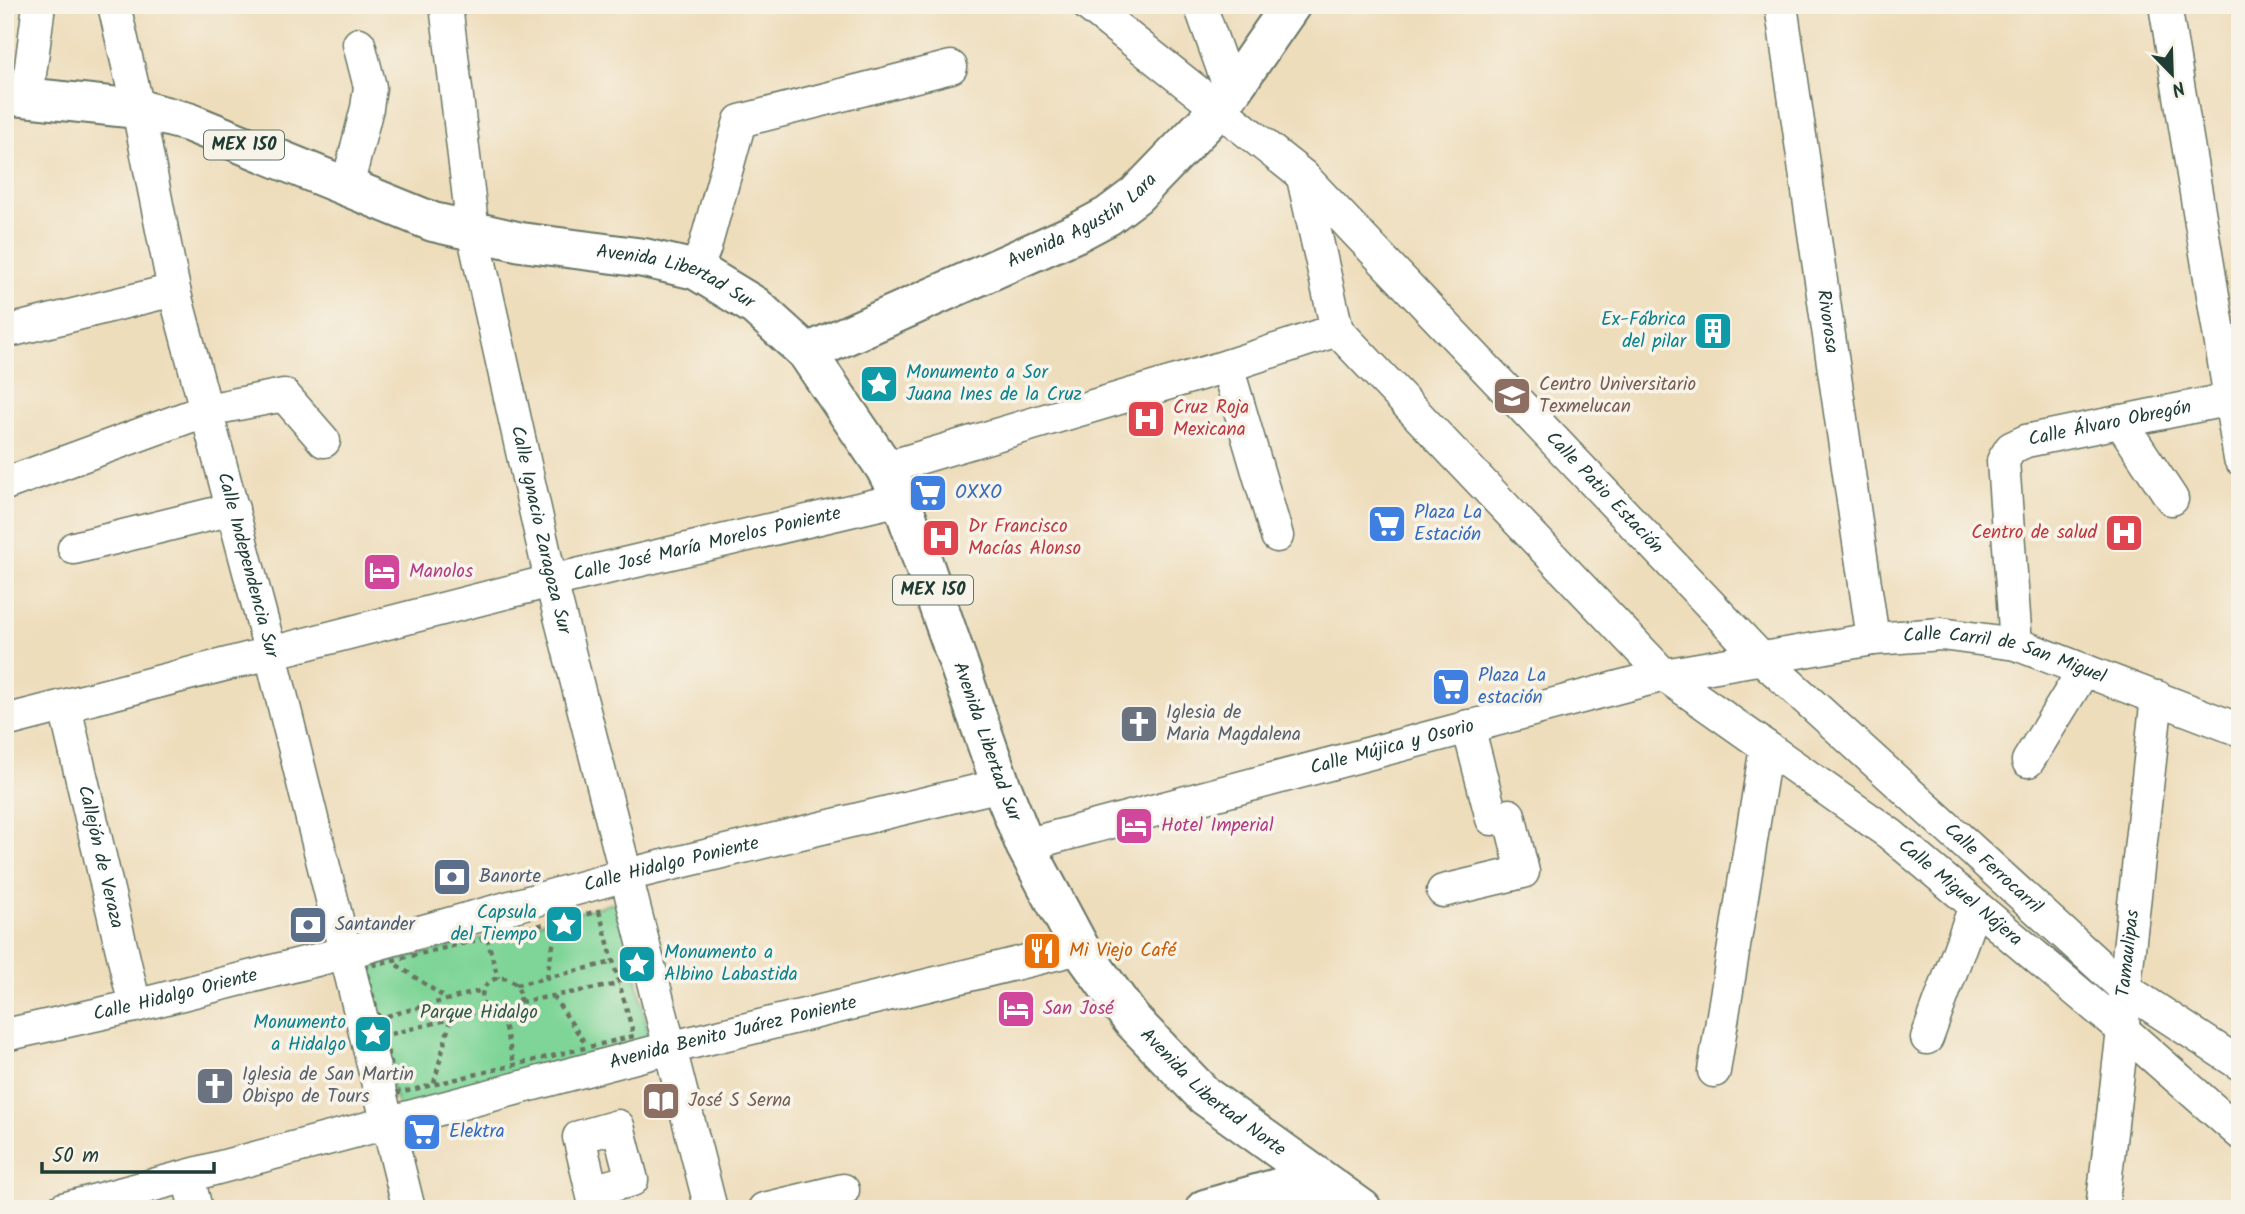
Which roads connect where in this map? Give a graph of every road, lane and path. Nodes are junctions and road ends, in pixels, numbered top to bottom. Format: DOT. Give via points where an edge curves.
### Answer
graph roads {
  1 [pos="39,5"];
  2 [pos="114,5"];
  3 [pos="446,5"];
  4 [pos="1088,5"];
  5 [pos="1200,5"];
  6 [pos="1291,5"];
  7 [pos="1781,5"];
  8 [pos="2165,5"];
  9 [pos="359,44"];
  10 [pos="951,67"];
  11 [pos="16,96"];
  12 [pos="1225,101"];
  13 [pos="138,109"];
  14 [pos="1303,176"];
  15 [pos="347,187"];
  16 [pos="473,232"];
  17 [pos="696,270"];
  18 [pos="174,290"];
  19 [pos="1337,330"];
  20 [pos="5,332"];
  21 [pos="807,353"];
  22 [pos="1227,366"];
  23 [pos="2235,398"];
  24 [pos="207,410"];
  25 [pos="2120,421"];
  26 [pos="324,441"];
  27 [pos="2240,459"];
  28 [pos="893,483"];
  29 [pos="5,484"];
  30 [pos="2172,499"];
  31 [pos="233,509"];
  32 [pos="1277,536"];
  33 [pos="74,548"];
  34 [pos="551,581"];
  35 [pos="1873,639"];
  36 [pos="2016,644"];
  37 [pos="271,654"];
  38 [pos="1760,657"];
  39 [pos="2084,670"];
  40 [pos="1664,675"];
  41 [pos="2157,697"];
  42 [pos="65,707"];
  43 [pos="5,722"];
  44 [pos="1468,726"];
  45 [pos="2240,730"];
  46 [pos="1766,747"];
  47 [pos="2028,761"];
  48 [pos="1001,785"];
  49 [pos="1025,845"];
  50 [pos="626,875"];
  51 [pos="1443,891"];
  52 [pos="1975,906"];
  53 [pos="558,921"];
  54 [pos="487,937"];
  55 [pos="1080,948"];
  56 [pos="344,953"];
  57 [pos="390,961"];
  58 [pos="613,962"];
  59 [pos="498,978"];
  60 [pos="546,978"];
  61 [pos="619,984"];
  62 [pos="516,985"];
  63 [pos="2125,989"];
  64 [pos="483,990"];
  65 [pos="552,996"];
  66 [pos="448,1000"];
  67 [pos="520,1002"];
  68 [pos="135,1006"];
  69 [pos="486,1010"];
  70 [pos="502,1017"];
  71 [pos="379,1018"];
  72 [pos="451,1018"];
  73 [pos="2123,1030"];
  74 [pos="5,1035"];
  75 [pos="384,1035"];
  76 [pos="1927,1038"];
  77 [pos="587,1047"];
  78 [pos="669,1048"];
  79 [pos="2240,1064"];
  80 [pos="514,1065"];
  81 [pos="1714,1070"];
  82 [pos="433,1084"];
  83 [pos="387,1122"];
  84 [pos="2240,1133"];
  85 [pos="188,1177"];
  86 [pos="843,1190"];
  87 [pos="1316,1190"];
  88 [pos="64,1209"];
  89 [pos="196,1209"];
  90 [pos="409,1209"];
  91 [pos="711,1209"];
  92 [pos="764,1209"];
  93 [pos="1205,1209"];
  94 [pos="1362,1209"];
  95 [pos="2102,1209"];
  1 -- 11 [label="street"];
  2 -- 13 [label="street, Calle Independencia Sur"];
  3 -- 16 [label="street, Calle Ignacio Zaragoza Sur"];
  4 -- 12 [label="street"];
  5 -- 12 [label="street"];
  6 -- 12 [label="main road, Avenida Agustín Lara"];
  7 -- 35 [label="street, Rivorosa"];
  8 -- 23 [label="street"];
  9 -- 15 [label="street" via="370,87"];
  10 -- 17 [label="street" via="740,121"];
  11 -- 13 [label="main road, Avenida Libertad Sur / MEX 150"];
  12 -- 14 [label="street, Calle Patio Estación"];
  12 -- 21 [label="main road, Avenida Agustín Lara" via="1136,195 1108,216"];
  13 -- 15 [label="main road, Avenida Libertad Sur / MEX 150" via="188,122"];
  13 -- 18 [label="street, Calle Independencia Sur"];
  14 -- 19 [label="street"];
  14 -- 38 [label="street, Calle Patio Estación"];
  15 -- 16 [label="main road, Avenida Libertad Sur / MEX 150" via="433,222"];
  16 -- 17 [label="main road, Avenida Libertad Sur / MEX 150"];
  16 -- 34 [label="street, Calle Ignacio Zaragoza Sur"];
  17 -- 21 [label="main road, Avenida Libertad Sur / MEX 150" via="755,306"];
  18 -- 20 [label="street"];
  18 -- 24 [label="street, Calle Independencia Sur"];
  19 -- 22 [label="street, Calle José María Morelos Poniente"];
  19 -- 40 [label="street"];
  21 -- 28 [label="main road, Avenida Libertad Sur / MEX 150"];
  22 -- 28 [label="street, Calle José María Morelos Poniente"];
  22 -- 32 [label="street"];
  23 -- 25 [label="street, Calle Álvaro Obregón"];
  23 -- 27 [label="street"];
  24 -- 26 [label="street" via="284,396"];
  24 -- 29 [label="street"];
  24 -- 31 [label="street, Calle Independencia Sur"];
  25 -- 30 [label="street"];
  25 -- 36 [label="street, Calle Álvaro Obregón" via="2026,441 2011,449 2003,461"];
  28 -- 34 [label="street, Calle José María Morelos Poniente"];
  28 -- 48 [label="main road, Avenida Libertad Sur / MEX 150"];
  31 -- 33 [label="street"];
  31 -- 37 [label="street, Calle Independencia Sur"];
  34 -- 37 [label="street, Calle José María Morelos Poniente"];
  34 -- 50 [label="street, Calle Ignacio Zaragoza Sur"];
  35 -- 36 [label="street, Calle Carril de San Miguel" via="1941,634"];
  35 -- 38 [label="street, Calle Carril de San Miguel"];
  36 -- 39 [label="street, Calle Carril de San Miguel"];
  37 -- 42 [label="street, Calle José María Morelos Poniente"];
  37 -- 56 [label="street, Calle Independencia Sur"];
  38 -- 40 [label="street, Calle Mújica y Osorio"];
  38 -- 63 [label="street, Calle Ferrocarril"];
  39 -- 41 [label="street, Calle Carril de San Miguel"];
  39 -- 47 [label="street"];
  40 -- 44 [label="street, Calle Mújica y Osorio"];
  40 -- 46 [label="street, Calle Miguel Nájera"];
  41 -- 45 [label="street, Calle Carril de San Miguel"];
  41 -- 63 [label="street, Tamaulipas"];
  42 -- 43 [label="street, Calle José María Morelos Poniente"];
  42 -- 68 [label="street, Callejón de Veraza"];
  44 -- 49 [label="street, Calle Mújica y Osorio"];
  44 -- 51 [label="street" via="1492,819 1509,815 1523,872"];
  46 -- 52 [label="street, Calle Miguel Nájera" via="1890,834"];
  46 -- 81 [label="street"];
  48 -- 49 [label="main road, Avenida Libertad Sur / MEX 150"];
  48 -- 50 [label="street, Calle Hidalgo Poniente"];
  49 -- 55 [label="main road, Avenida Libertad Norte / MEX 150"];
  50 -- 56 [label="street, Calle Hidalgo Poniente"];
  50 -- 78 [label="street, Calle Ignacio Zaragoza Sur"];
  52 -- 73 [label="street, Calle Miguel Nájera"];
  52 -- 76 [label="street"];
  53 -- 54 [label="path"];
  53 -- 58 [label="path" via="599,911"];
  53 -- 60 [label="path"];
  54 -- 57 [label="path"];
  54 -- 59 [label="path"];
  55 -- 78 [label="street, Avenida Benito Juárez Poniente"];
  55 -- 87 [label="main road, Avenida Libertad Norte / MEX 150" via="1131,1019 1205,1096"];
  56 -- 68 [label="street, Calle Hidalgo Oriente"];
  56 -- 83 [label="street, Calle Independencia Sur"];
  57 -- 66 [label="path"];
  57 -- 71 [label="path" via="365,967"];
  58 -- 60 [label="path"];
  58 -- 61 [label="path"];
  59 -- 62 [label="path"];
  59 -- 64 [label="path"];
  60 -- 62 [label="path"];
  61 -- 65 [label="path"];
  61 -- 77 [label="path" via="634,1036"];
  62 -- 67 [label="path"];
  63 -- 73 [label="street, Tamaulipas"];
  63 -- 79 [label="street, Calle Ferrocarril"];
  64 -- 66 [label="path"];
  64 -- 69 [label="path"];
  65 -- 67 [label="path"];
  65 -- 77 [label="path"];
  66 -- 71 [label="path"];
  67 -- 70 [label="path"];
  68 -- 74 [label="street, Calle Hidalgo Oriente"];
  69 -- 70 [label="path"];
  69 -- 72 [label="path"];
  70 -- 80 [label="path"];
  71 -- 75 [label="path"];
  72 -- 75 [label="path"];
  72 -- 82 [label="path"];
  73 -- 84 [label="street, Calle Miguel Nájera"];
  73 -- 95 [label="street, Tamaulipas"];
  75 -- 82 [label="path" via="398,1093"];
  77 -- 80 [label="path"];
  78 -- 83 [label="street, Avenida Benito Juárez Poniente"];
  78 -- 91 [label="street, Calle Ignacio Zaragoza Sur"];
  80 -- 82 [label="path"];
  83 -- 85 [label="street, Avenida Benito Juárez Poniente"];
  83 -- 90 [label="street, Calle Independencia Sur"];
  85 -- 88 [label="street, Avenida Benito Juárez Poniente"];
  85 -- 89 [label="street"];
  86 -- 92 [label="street"];
  87 -- 93 [label="main road"];
  87 -- 94 [label="main road, Avenida Libertad Norte / MEX 150"];
}
